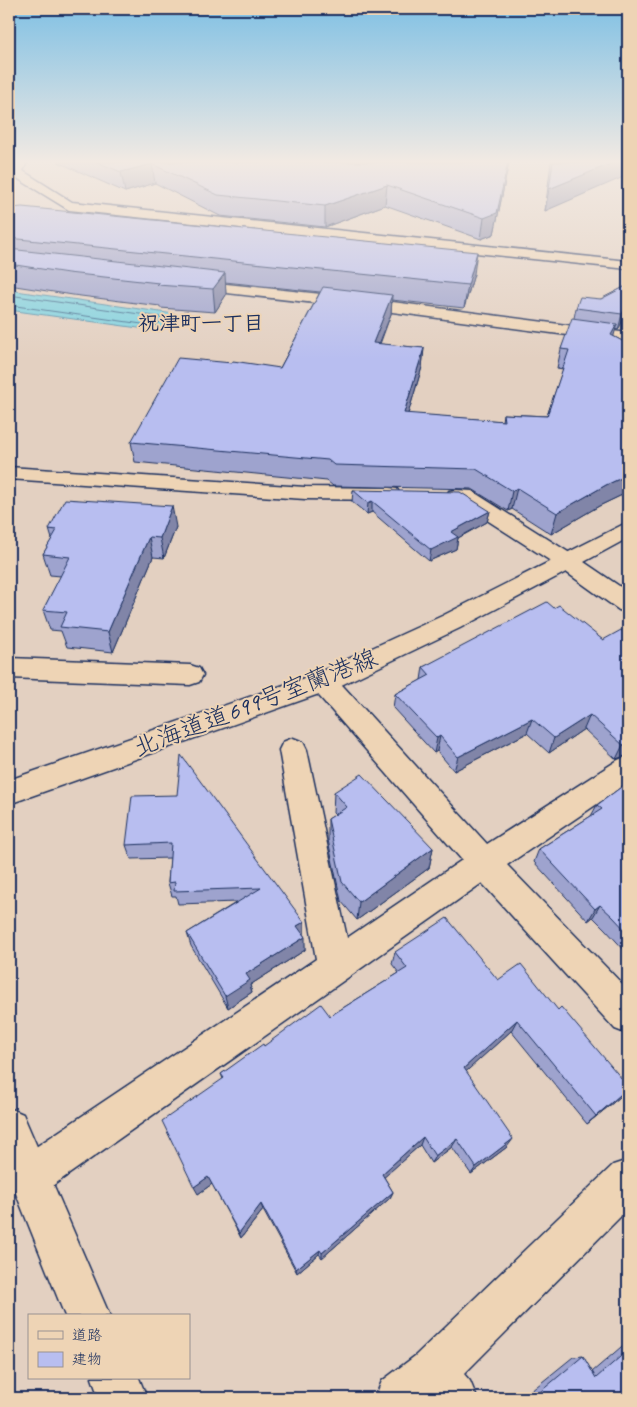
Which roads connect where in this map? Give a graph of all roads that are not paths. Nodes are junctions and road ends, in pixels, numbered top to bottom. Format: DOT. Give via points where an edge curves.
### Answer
graph roads {
  1 [pos="286,228"];
  2 [pos="628,265"];
  3 [pos="173,283"];
  4 [pos="628,338"];
  5 [pos="9,473"];
  6 [pos="628,529"];
  7 [pos="568,562"];
  8 [pos="628,604"];
  9 [pos="9,668"];
  10 [pos="190,675"];
  11 [pos="323,682"];
  12 [pos="293,750"];
  13 [pos="628,768"];
  14 [pos="9,792"];
  15 [pos="484,863"];
  16 [pos="335,966"];
  17 [pos="628,1016"];
  18 [pos="9,1128"];
  19 [pos="30,1176"];
  20 [pos="628,1180"];
  21 [pos="87,1314"];
  22 [pos="115,1380"];
  23 [pos="428,1390"];
  24 [pos="123,1398"];
  1 -- 2 [label="street"];
  3 -- 4 [label="street" via="377,305"];
  5 -- 7 [label="street" via="305,493 464,496"];
  6 -- 7 [label="street, 北海道道699号室蘭港線"];
  7 -- 8 [label="street"];
  7 -- 11 [label="street, 北海道道699号室蘭港線"];
  9 -- 10 [label="street"];
  11 -- 14 [label="street, 北海道道699号室蘭港線"];
  11 -- 15 [label="street"];
  12 -- 16 [label="street"];
  13 -- 15 [label="street"];
  15 -- 16 [label="street"];
  15 -- 17 [label="street"];
  16 -- 19 [label="street"];
  18 -- 19 [label="street"];
  19 -- 21 [label="street"];
  20 -- 23 [label="street"];
  22 -- 24 [label="street"];
}
